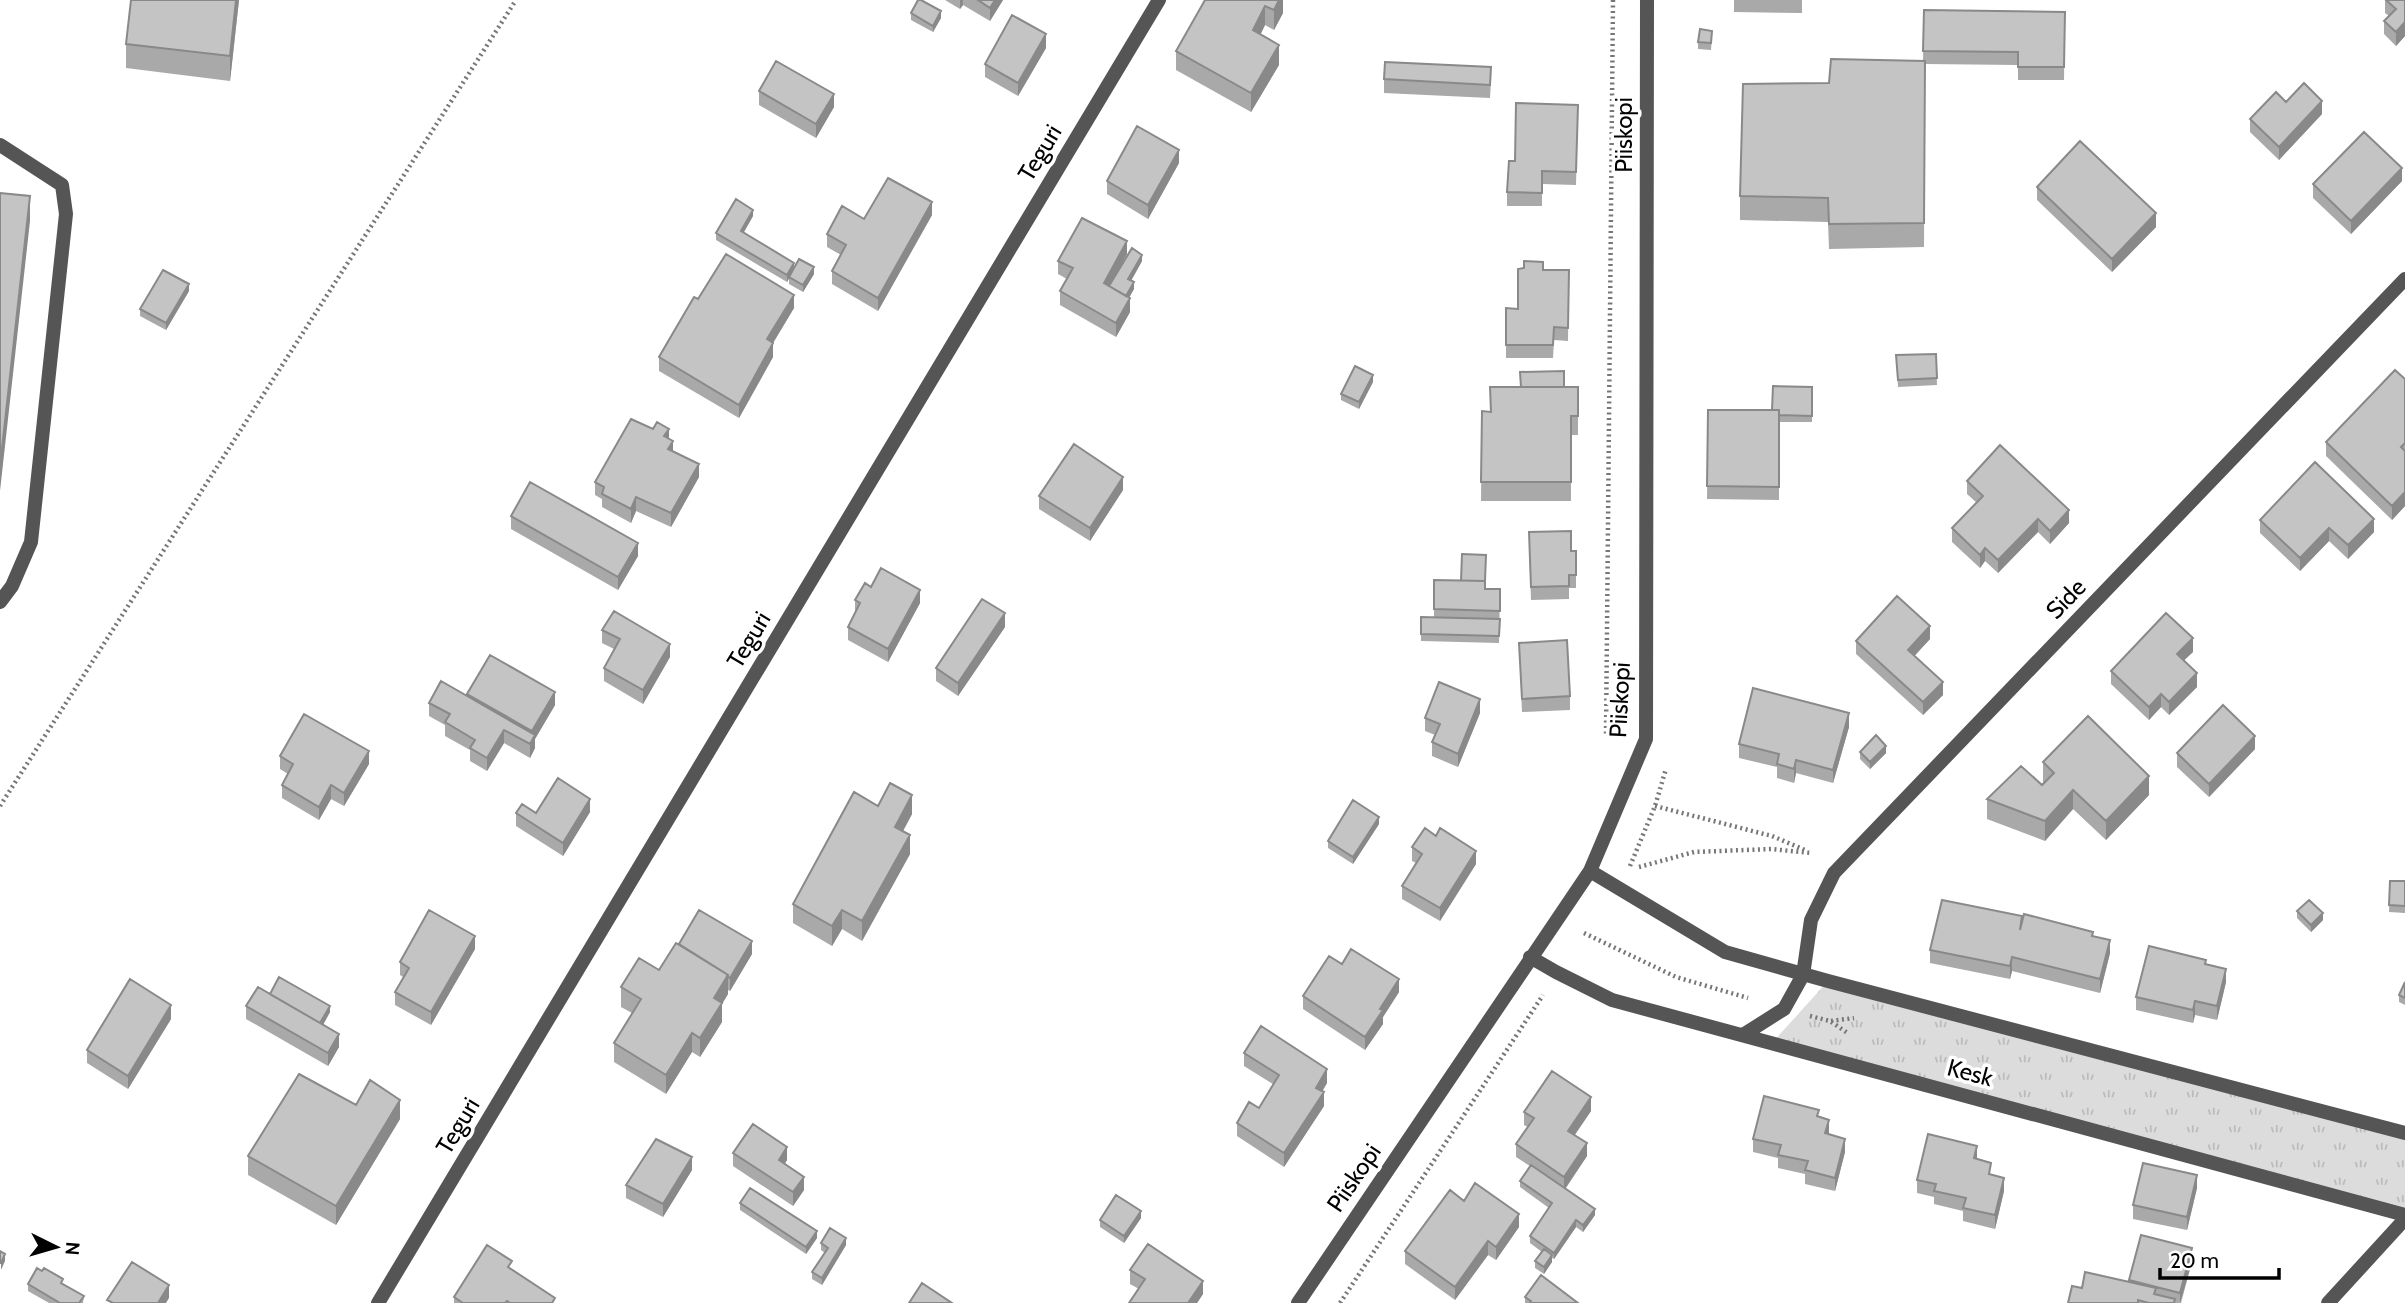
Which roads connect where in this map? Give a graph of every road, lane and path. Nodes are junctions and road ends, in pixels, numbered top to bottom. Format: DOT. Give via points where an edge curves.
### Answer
graph roads {
  1 [pos="516,0"];
  2 [pos="1158,0"];
  3 [pos="1613,0"];
  4 [pos="1647,0"];
  5 [pos="0,145"];
  6 [pos="2405,279"];
  7 [pos="0,602"];
  8 [pos="1606,734"];
  9 [pos="0,806"];
  10 [pos="1655,806"];
  11 [pos="1628,870"];
  12 [pos="1590,871"];
  13 [pos="1584,933"];
  14 [pos="1530,957"];
  15 [pos="1556,972"];
  16 [pos="1803,975"];
  17 [pos="1784,1009"];
  18 [pos="1830,1021"];
  19 [pos="1743,1035"];
  20 [pos="2405,1133"];
  21 [pos="2405,1217"];
  22 [pos="378,1303"];
  23 [pos="1298,1303"];
  24 [pos="1340,1303"];
  25 [pos="2328,1303"];
  1 -- 9 [label="path"];
  2 -- 22 [label="street, Teguri"];
  3 -- 8 [label="path"];
  4 -- 12 [label="street, Piiskopi" via="1646,739"];
  5 -- 7 [label="street" via="62,185 66,214 31,542"];
  6 -- 16 [label="street, Side" via="1834,873 1811,920"];
  10 -- 11 [label="path" via="1772,836 1811,853 1771,849 1694,852"];
  12 -- 14 [label="street, Piiskopi"];
  12 -- 16 [label="street" via="1725,952"];
  13 -- 17 [label="path" via="1676,977"];
  14 -- 15 [label="street, Kesk"];
  14 -- 23 [label="street, Piiskopi"];
  15 -- 19 [label="street, Kesk" via="1612,1000"];
  15 -- 24 [label="path"];
  16 -- 17 [label="street"];
  16 -- 20 [label="street"];
  17 -- 18 [label="path"];
  17 -- 19 [label="street"];
  19 -- 21 [label="street, Kesk"];
  21 -- 25 [label="street"];
}
